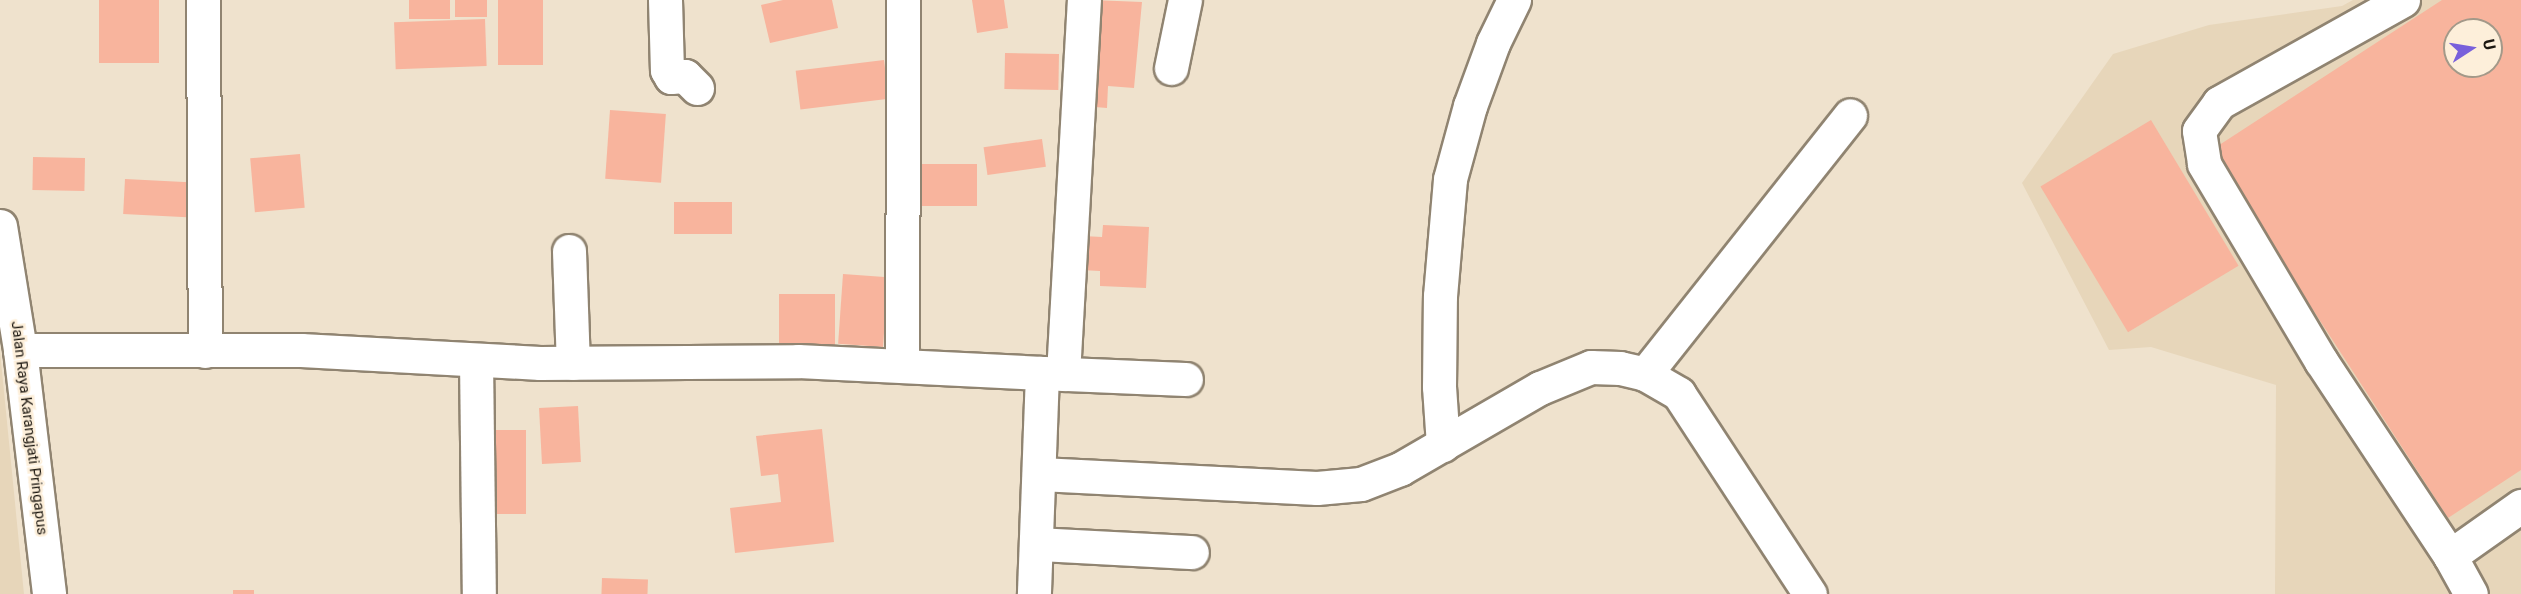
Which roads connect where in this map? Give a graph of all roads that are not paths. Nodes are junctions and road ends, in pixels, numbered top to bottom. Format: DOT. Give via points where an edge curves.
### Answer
graph roads {
  1 [pos="203,0"];
  2 [pos="665,0"];
  3 [pos="903,0"];
  4 [pos="1084,0"];
  5 [pos="1185,0"];
  6 [pos="1514,0"];
  7 [pos="2403,0"];
  8 [pos="1171,68"];
  9 [pos="697,88"];
  10 [pos="1850,115"];
  11 [pos="0,226"];
  12 [pos="569,251"];
  13 [pos="20,350"];
  14 [pos="205,351"];
  15 [pos="476,360"];
  16 [pos="573,363"];
  17 [pos="902,364"];
  18 [pos="1053,373"];
  19 [pos="1645,374"];
  20 [pos="1186,380"];
  21 [pos="1443,444"];
  22 [pos="1040,474"];
  23 [pos="2521,506"];
  24 [pos="1038,544"];
  25 [pos="1192,552"];
  26 [pos="2450,556"];
  27 [pos="49,594"];
  28 [pos="479,594"];
  29 [pos="1034,594"];
  30 [pos="1810,594"];
  31 [pos="2471,594"];
  1 -- 14 [label="street"];
  2 -- 9 [label="street" via="667,70 671,77 685,76"];
  3 -- 17 [label="street"];
  4 -- 18 [label="street"];
  5 -- 8 [label="street"];
  6 -- 21 [label="street" via="1470,106 1450,179 1440,296 1438,387"];
  7 -- 26 [label="street" via="2219,103 2199,130 2204,164 2321,360"];
  10 -- 19 [label="street"];
  11 -- 13 [label="street, Jalan Raya Karangjati Pringapus"];
  12 -- 16 [label="street"];
  13 -- 14 [label="street"];
  13 -- 27 [label="street, Jalan Raya Karangjati Pringapus"];
  14 -- 15 [label="street" via="301,350"];
  15 -- 16 [label="street"];
  15 -- 28 [label="street"];
  16 -- 17 [label="street"];
  17 -- 18 [label="street"];
  18 -- 20 [label="street"];
  18 -- 22 [label="street"];
  19 -- 21 [label="street" via="1620,368 1592,368 1540,388"];
  19 -- 30 [label="street" via="1679,394"];
  21 -- 22 [label="street" via="1383,477 1361,484 1317,488"];
  22 -- 24 [label="street"];
  23 -- 26 [label="street"];
  24 -- 25 [label="street"];
  24 -- 29 [label="street"];
  26 -- 31 [label="street"];
}
